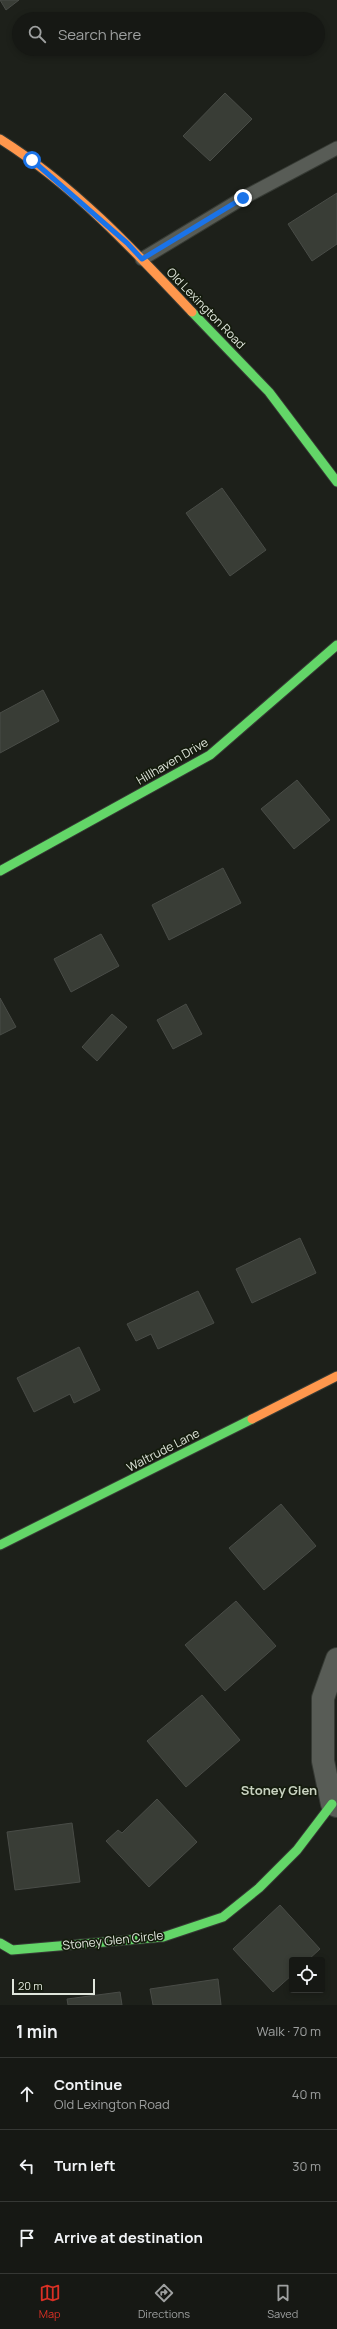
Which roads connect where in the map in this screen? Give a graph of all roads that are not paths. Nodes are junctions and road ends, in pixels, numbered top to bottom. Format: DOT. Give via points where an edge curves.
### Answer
graph roads {
  1 [pos="0,139"];
  2 [pos="337,148"];
  3 [pos="142,259"];
  4 [pos="337,482"];
  5 [pos="337,645"];
  6 [pos="0,871"];
  7 [pos="337,1376"];
  8 [pos="0,1545"];
  9 [pos="337,1659"];
  10 [pos="334,1805"];
  11 [pos="4,1951"];
  1 -- 3 [label="street, Old Lexington Road" via="32,160"];
  2 -- 3 [label="lane" via="243,198"];
  3 -- 4 [label="street, Old Lexington Road" via="269,392"];
  5 -- 6 [label="street, Hillhaven Drive" via="210,755"];
  7 -- 8 [label="street, Waltrude Lane"];
  9 -- 10 [label="street" via="323,1698 323,1762"];
  10 -- 11 [label="street, Stoney Glen Circle" via="297,1850 259,1888 224,1917 162,1937"];
}
